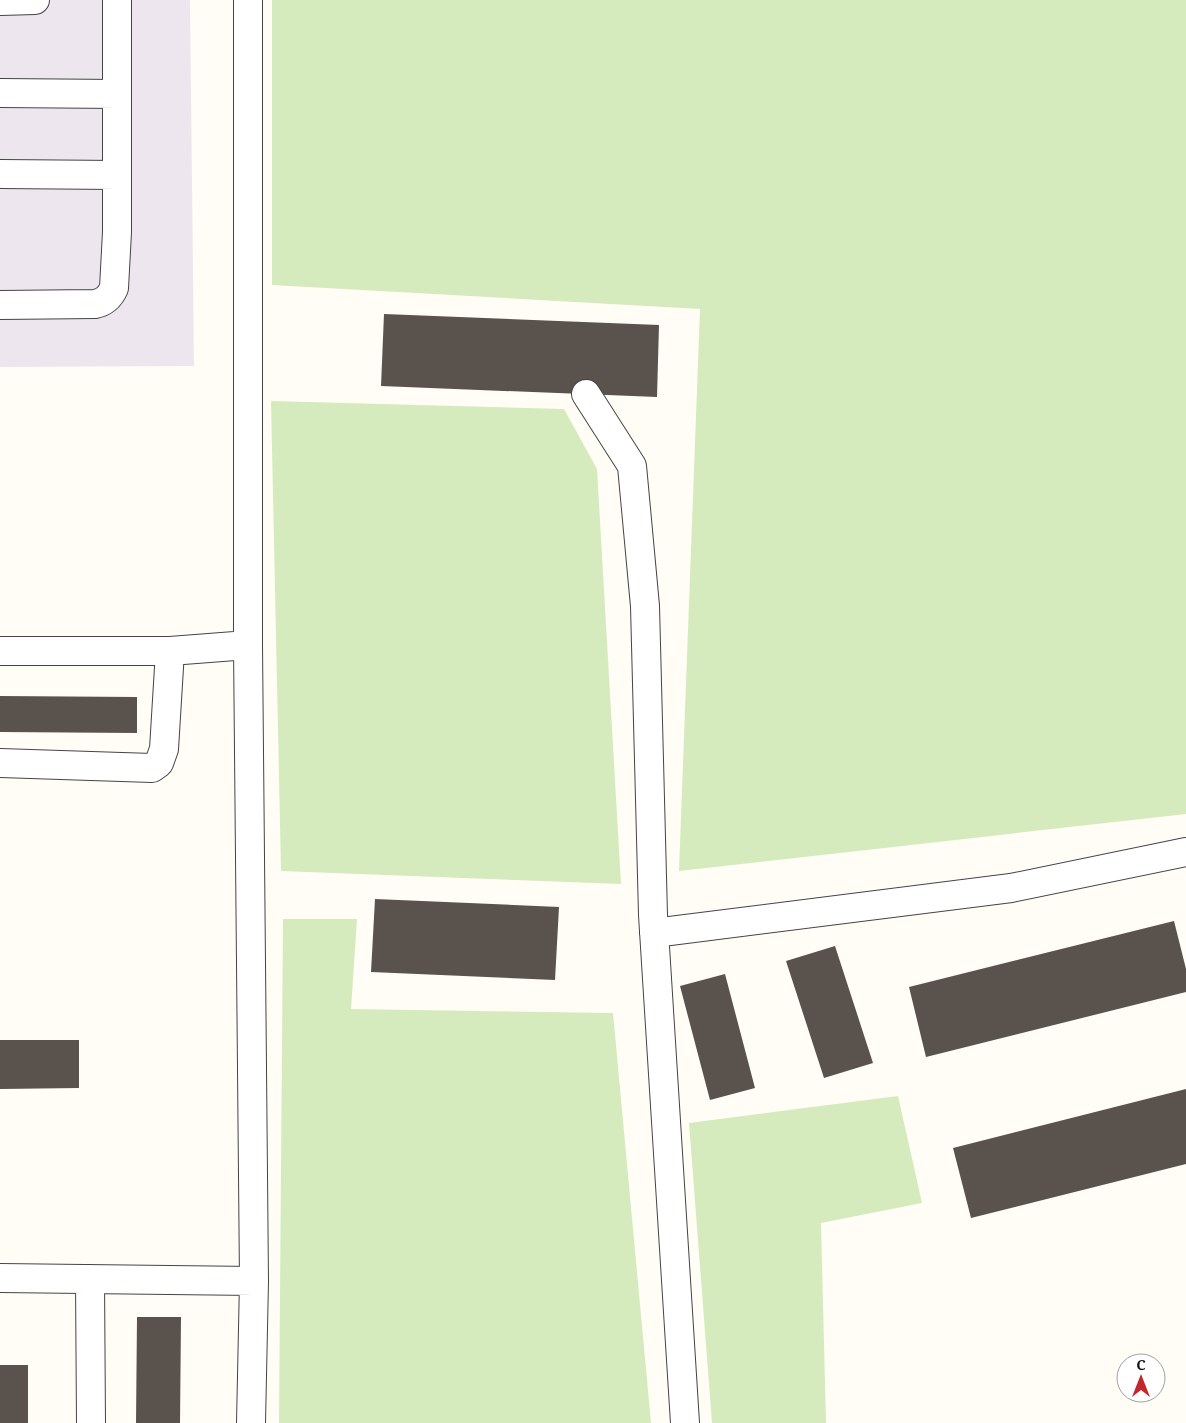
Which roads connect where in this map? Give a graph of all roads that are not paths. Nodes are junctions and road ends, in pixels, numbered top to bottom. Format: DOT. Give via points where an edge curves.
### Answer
graph roads {
  1 [pos="35,0"];
  2 [pos="117,0"];
  3 [pos="248,0"];
  4 [pos="0,1"];
  5 [pos="0,92"];
  6 [pos="117,94"];
  7 [pos="0,174"];
  8 [pos="117,175"];
  9 [pos="0,305"];
  10 [pos="586,394"];
  11 [pos="248,645"];
  12 [pos="0,651"];
  13 [pos="170,651"];
  14 [pos="0,763"];
  15 [pos="1186,852"];
  16 [pos="654,933"];
  17 [pos="0,1278"];
  18 [pos="90,1279"];
  19 [pos="254,1281"];
  20 [pos="90,1423"];
  21 [pos="251,1423"];
  22 [pos="685,1423"];
  1 -- 4 [label="street"];
  2 -- 6 [label="street"];
  3 -- 11 [label="street"];
  5 -- 6 [label="street"];
  6 -- 8 [label="street"];
  7 -- 8 [label="street"];
  8 -- 9 [label="street" via="116,277 110,296 95,304"];
  10 -- 16 [label="street" via="632,466 645,606"];
  11 -- 13 [label="street"];
  11 -- 19 [label="street"];
  12 -- 13 [label="street"];
  13 -- 14 [label="street" via="164,749 158,764 152,768"];
  15 -- 16 [label="street" via="1011,888"];
  16 -- 22 [label="street"];
  17 -- 18 [label="street"];
  18 -- 19 [label="street"];
  18 -- 20 [label="street"];
  19 -- 21 [label="street"];
}
